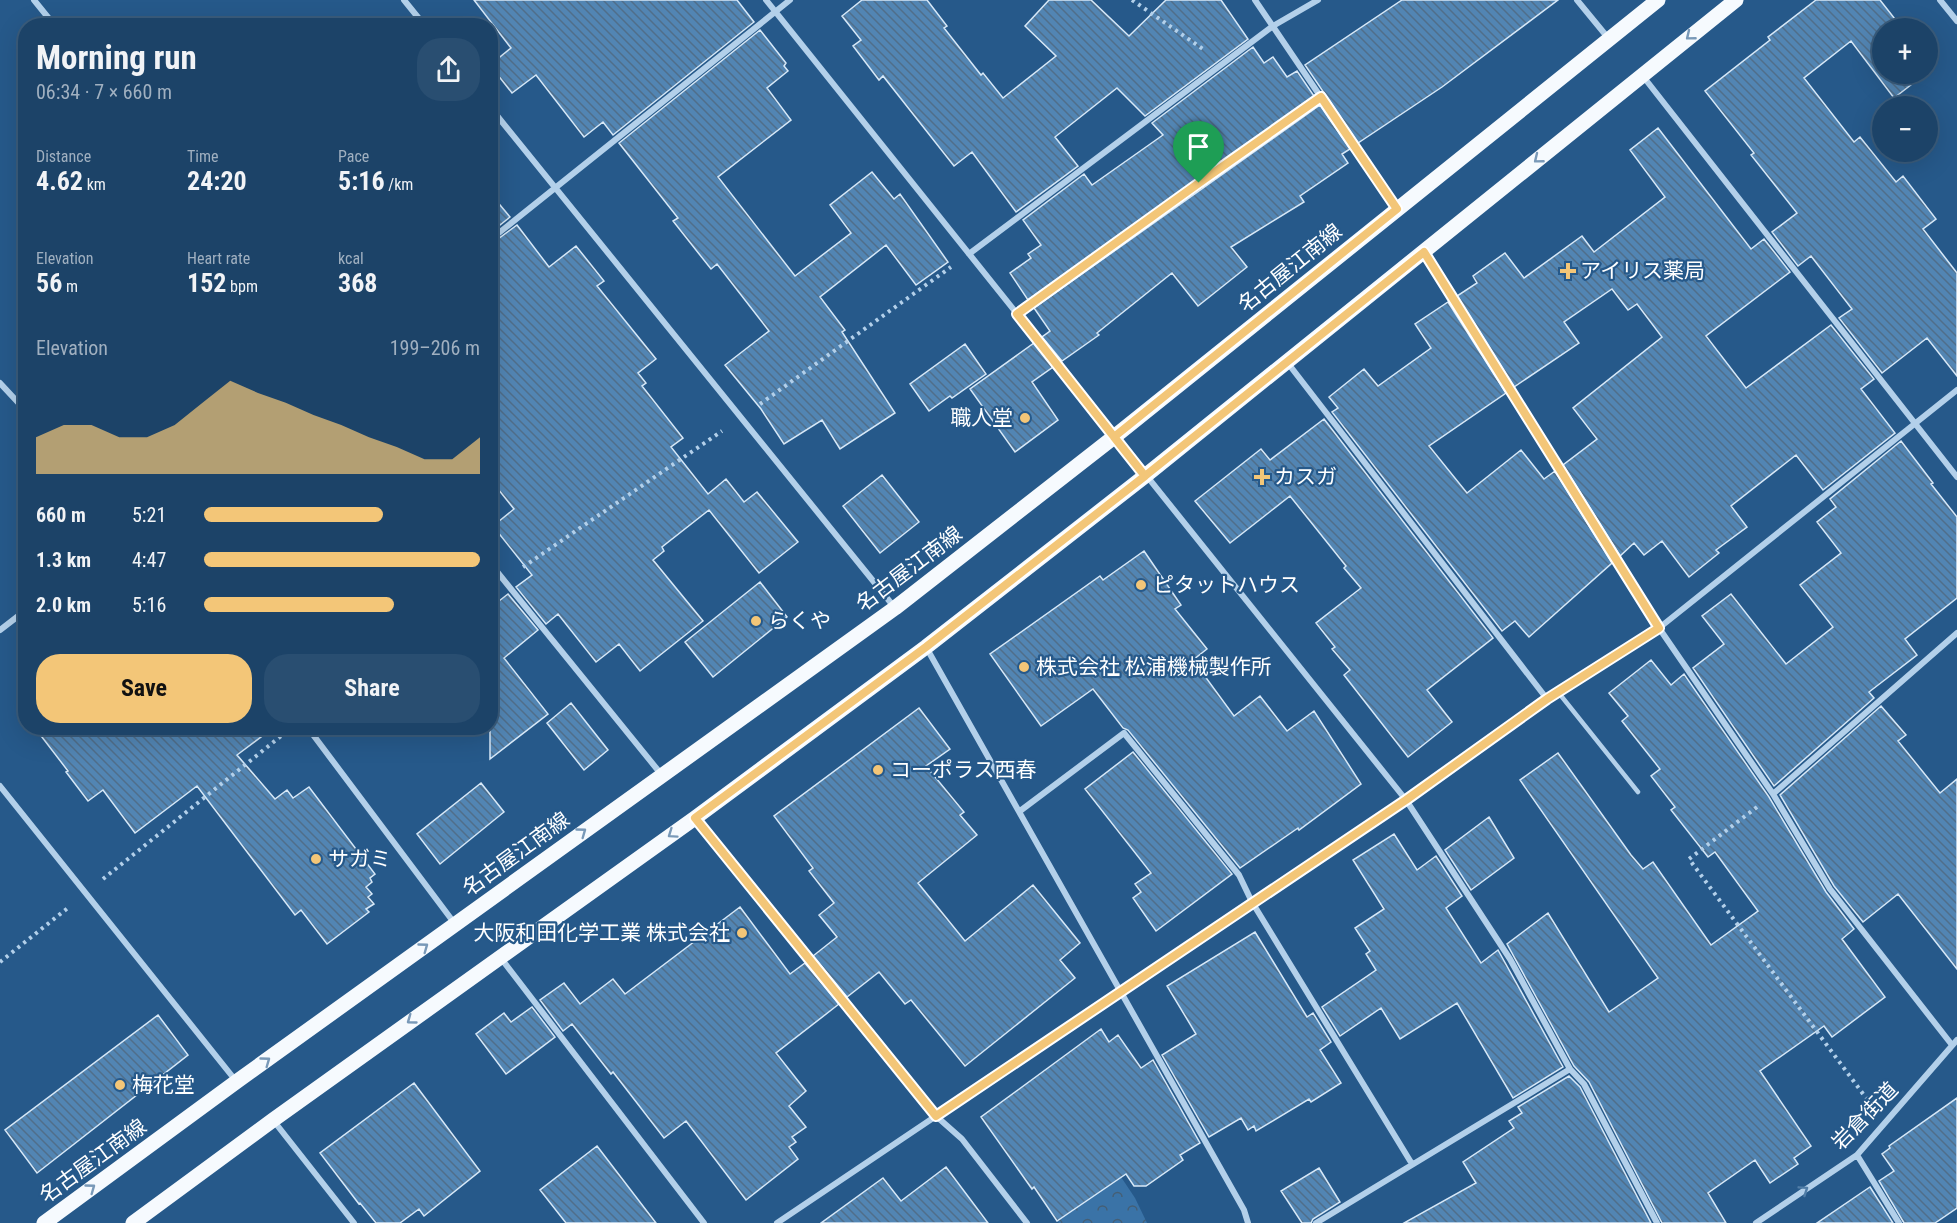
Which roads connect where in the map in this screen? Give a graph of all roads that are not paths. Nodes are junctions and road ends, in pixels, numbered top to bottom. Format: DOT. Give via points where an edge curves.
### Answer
graph roads {
  1 [pos="34,0"];
  2 [pos="404,0"];
  3 [pos="766,0"];
  4 [pos="790,0"];
  5 [pos="1255,0"];
  6 [pos="1317,0"];
  7 [pos="1577,0"];
  8 [pos="1658,0"];
  9 [pos="1736,0"];
  10 [pos="1940,0"];
  11 [pos="775,12"];
  12 [pos="49,18"];
  13 [pos="419,18"];
  14 [pos="1957,21"];
  15 [pos="1273,26"];
  16 [pos="1610,40"];
  17 [pos="1642,75"];
  18 [pos="1321,97"];
  19 [pos="498,117"];
  20 [pos="556,188"];
  21 [pos="1397,209"];
  22 [pos="498,234"];
  23 [pos="1424,252"];
  24 [pos="969,254"];
  25 [pos="1017,314"];
  26 [pos="1286,362"];
  27 [pos="0,383"];
  28 [pos="1957,390"];
  29 [pos="18,402"];
  30 [pos="1915,424"];
  31 [pos="1114,437"];
  32 [pos="1145,476"];
  33 [pos="1957,477"];
  34 [pos="498,573"];
  35 [pos="895,608"];
  36 [pos="18,616"];
  37 [pos="1659,628"];
  38 [pos="0,630"];
  39 [pos="1957,633"];
  40 [pos="926,647"];
  41 [pos="1558,692"];
  42 [pos="1547,699"];
  43 [pos="313,735"];
  44 [pos="662,774"];
  45 [pos="0,786"];
  46 [pos="1638,792"];
  47 [pos="1773,794"];
  48 [pos="1406,800"];
  49 [pos="1020,811"];
  50 [pos="695,818"];
  51 [pos="1252,902"];
  52 [pos="455,924"];
  53 [pos="499,957"];
  54 [pos="1120,993"];
  55 [pos="1954,1042"];
  56 [pos="1570,1069"];
  57 [pos="236,1082"];
  58 [pos="936,1116"];
  59 [pos="273,1120"];
  60 [pos="1857,1155"];
  61 [pos="1412,1164"];
  62 [pos="44,1223"];
  63 [pos="133,1223"];
  64 [pos="354,1223"];
  65 [pos="704,1223"];
  66 [pos="777,1223"];
  67 [pos="1027,1223"];
  68 [pos="1248,1223"];
  69 [pos="1316,1223"];
  70 [pos="1657,1223"];
  71 [pos="1756,1223"];
  72 [pos="1899,1223"];
  1 -- 12 [label="street"];
  2 -- 13 [label="street"];
  3 -- 11 [label="street"];
  4 -- 11 [label="street"];
  5 -- 15 [label="street"];
  6 -- 15 [label="street"];
  7 -- 16 [label="street"];
  8 -- 16 [label="main road, 名古屋江南線"];
  9 -- 17 [label="main road, one-way"];
  10 -- 14 [label="street"];
  11 -- 20 [label="street"];
  11 -- 24 [label="street"];
  15 -- 18 [label="street"];
  15 -- 24 [label="street"];
  16 -- 21 [label="main road, 名古屋江南線"];
  17 -- 23 [label="main road, one-way"];
  17 -- 30 [label="street"];
  18 -- 21 [label="street"];
  18 -- 25 [label="street"];
  19 -- 20 [label="street"];
  20 -- 22 [label="street"];
  20 -- 35 [label="street"];
  21 -- 31 [label="main road, 名古屋江南線"];
  23 -- 26 [label="main road"];
  23 -- 37 [label="street"];
  24 -- 25 [label="street"];
  25 -- 31 [label="street"];
  26 -- 32 [label="main road"];
  26 -- 42 [label="street"];
  27 -- 29 [label="street"];
  28 -- 30 [label="street"];
  30 -- 33 [label="street"];
  30 -- 37 [label="street"];
  31 -- 32 [label="street"];
  31 -- 35 [label="main road, 名古屋江南線"];
  32 -- 40 [label="main road"];
  32 -- 48 [label="street"];
  34 -- 44 [label="street"];
  35 -- 44 [label="main road, 名古屋江南線"];
  36 -- 38 [label="street"];
  37 -- 41 [label="street"];
  37 -- 47 [label="street"];
  39 -- 47 [label="street"];
  40 -- 49 [label="street"];
  40 -- 50 [label="main road"];
  41 -- 42 [label="street"];
  41 -- 46 [label="lane"];
  42 -- 48 [label="street"];
  43 -- 52 [label="street"];
  52 -- 44 [label="main road, 名古屋江南線, one-way"];
  45 -- 57 [label="street"];
  47 -- 55 [label="street" via="1830,889"];
  48 -- 51 [label="street"];
  48 -- 56 [label="street" via="1510,959"];
  49 -- 51 [label="street" via="1125,732 1239,875"];
  49 -- 54 [label="street"];
  50 -- 53 [label="main road, one-way"];
  50 -- 58 [label="street"];
  51 -- 54 [label="street"];
  51 -- 61 [label="street"];
  57 -- 52 [label="main road, 名古屋江南線, one-way"];
  53 -- 59 [label="main road, one-way"];
  53 -- 65 [label="street"];
  54 -- 58 [label="street"];
  54 -- 68 [label="street"];
  55 -- 60 [label="street, 岩倉街道"];
  56 -- 61 [label="street"];
  56 -- 70 [label="street" via="1584,1084"];
  62 -- 57 [label="main road, 名古屋江南線, one-way"];
  58 -- 66 [label="street"];
  58 -- 67 [label="street" via="962,1139"];
  59 -- 63 [label="main road"];
  59 -- 64 [label="street"];
  71 -- 60 [label="street, 岩倉街道, one-way"];
  60 -- 72 [label="street"];
  61 -- 69 [label="street"];
}
